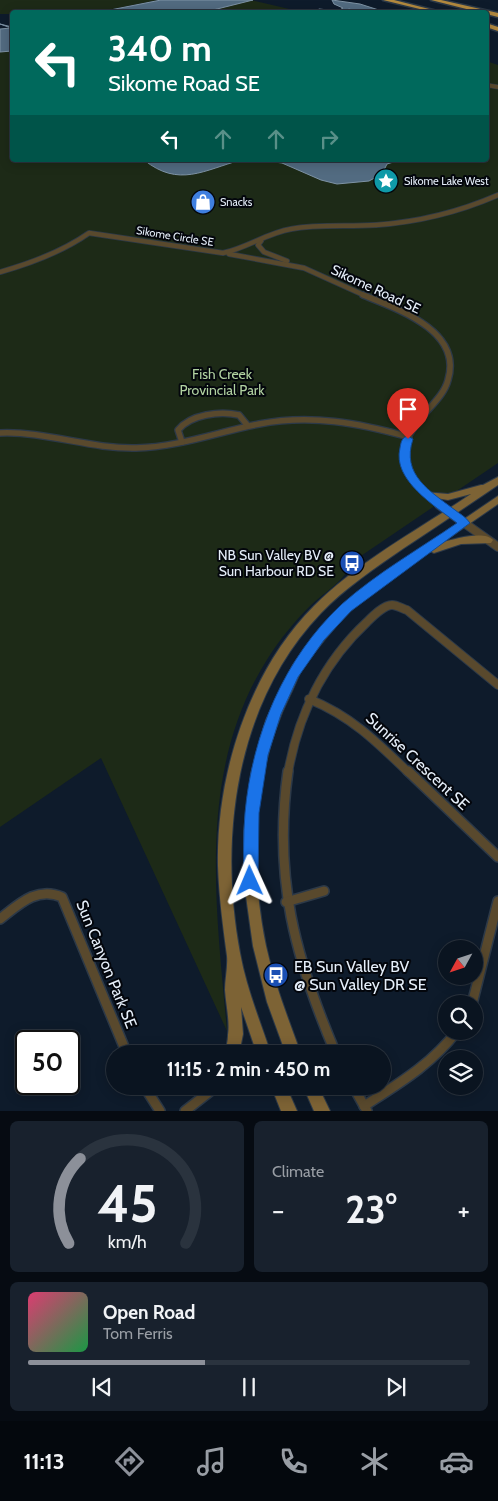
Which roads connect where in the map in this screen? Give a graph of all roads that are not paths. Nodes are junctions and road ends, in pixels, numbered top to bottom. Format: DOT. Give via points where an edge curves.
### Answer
graph roads {
  1 [pos="386,0"];
  2 [pos="434,0"];
  3 [pos="429,10"];
  4 [pos="476,10"];
  5 [pos="498,195"];
  6 [pos="262,240"];
  7 [pos="223,253"];
  8 [pos="298,266"];
  9 [pos="0,272"];
  10 [pos="248,426"];
  11 [pos="0,434"];
  12 [pos="409,437"];
  13 [pos="182,442"];
  14 [pos="496,482"];
  15 [pos="427,494"];
  16 [pos="498,499"];
  17 [pos="451,513"];
  18 [pos="464,523"];
  19 [pos="488,540"];
  20 [pos="498,547"];
  21 [pos="419,554"];
  22 [pos="498,685"];
  23 [pos="309,700"];
  24 [pos="498,858"];
  25 [pos="324,891"];
  26 [pos="286,902"];
  27 [pos="498,902"];
  28 [pos="0,919"];
  29 [pos="233,954"];
  30 [pos="474,995"];
  31 [pos="451,1040"];
  32 [pos="122,1045"];
  33 [pos="234,1045"];
  34 [pos="261,1045"];
  35 [pos="290,1045"];
  36 [pos="332,1045"];
  37 [pos="150,1095"];
  38 [pos="205,1095"];
  39 [pos="282,1095"];
  40 [pos="314,1095"];
  41 [pos="358,1095"];
  42 [pos="365,1109"];
  43 [pos="160,1111"];
  44 [pos="185,1111"];
  45 [pos="289,1111"];
  46 [pos="322,1111"];
  1 -- 3 [label="highway"];
  2 -- 4 [label="highway"];
  5 -- 6 [label="street, Sikome Circle SE" via="464,208 397,222 298,228 281,231"];
  6 -- 7 [label="street, Sikome Circle SE" via="245,249"];
  6 -- 8 [label="street, Sikome Road SE" via="258,246 262,251"];
  7 -- 8 [label="street, Sikome Road SE"];
  7 -- 9 [label="street, Sikome Circle SE" via="89,233 42,258"];
  8 -- 12 [label="street, Sikome Road SE" via="415,319 432,330 444,345 451,364 449,380"];
  10 -- 12 [label="street" via="295,419 329,419"];
  10 -- 13 [label="street"];
  10 -- 13 [label="street" via="237,414 221,413 183,424 178,432"];
  11 -- 13 [label="street" via="39,433 116,448"];
  12 -- 15 [label="street, Sikome Road SE" via="404,452 405,464 412,480"];
  14 -- 15 [label="main road" via="451,496"];
  14 -- 17 [label="main road"];
  15 -- 17 [label="street, Sikome Road SE"];
  16 -- 18 [label="main road"];
  17 -- 18 [label="street, Sikome Road SE"];
  17 -- 29 [label="main road" via="358,575 322,606 289,643 266,682 240,748 230,795 225,874"];
  18 -- 19 [label="street, Sikome Road SE"];
  18 -- 21 [label="main road"];
  19 -- 20 [label="street, Sikome Road SE"];
  19 -- 21 [label="main road" via="461,540"];
  21 -- 35 [label="main road" via="358,598 319,636 294,674 266,735 252,813 251,894 265,972"];
  22 -- 23 [label="street" via="407,610 392,605 381,610 344,648"];
  23 -- 24 [label="street, Sunrise Crescent SE" via="332,708 362,728"];
  23 -- 26 [label="street" via="296,736 283,799 281,849"];
  25 -- 26 [label="street"];
  26 -- 36 [label="street" via="307,985"];
  27 -- 30 [label="street"];
  28 -- 32 [label="street, Sun Canyon Park SE" via="37,894 48,892 62,897"];
  29 -- 33 [label="main road"];
  29 -- 34 [label="main road"];
  31 -- 42 [label="street" via="435,1057"];
  37 -- 43 [label="street"];
  38 -- 44 [label="street"];
  39 -- 45 [label="main road"];
  40 -- 46 [label="main road"];
  41 -- 42 [label="street"];
}
